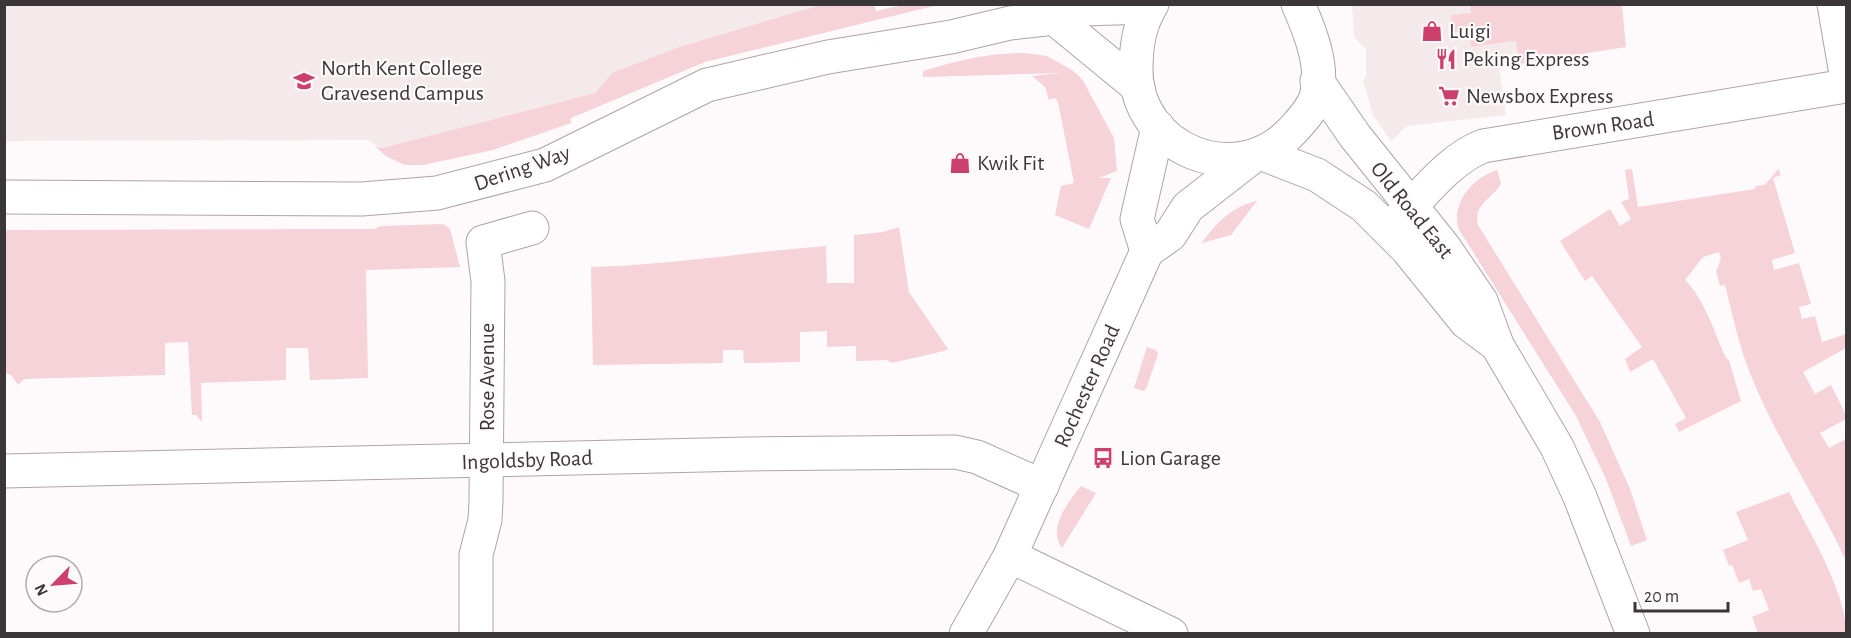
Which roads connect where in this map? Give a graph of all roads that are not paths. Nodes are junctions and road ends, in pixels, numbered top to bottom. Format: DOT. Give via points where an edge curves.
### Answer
graph roads {
  1 [pos="1298,4"];
  2 [pos="1834,4"];
  3 [pos="1151,6"];
  4 [pos="1054,18"];
  5 [pos="1846,74"];
  6 [pos="1317,81"];
  7 [pos="1846,86"];
  8 [pos="1138,87"];
  9 [pos="1158,127"];
  10 [pos="1257,156"];
  11 [pos="4,197"];
  12 [pos="1400,218"];
  13 [pos="532,228"];
  14 [pos="1147,251"];
  15 [pos="486,461"];
  16 [pos="4,471"];
  17 [pos="1042,486"];
  18 [pos="1010,556"];
  19 [pos="476,633"];
  20 [pos="966,633"];
  21 [pos="1171,633"];
  22 [pos="1633,633"];
  1 -- 6 [label="street" via="1312,38"];
  2 -- 5 [label="street"];
  3 -- 4 [label="street, Dering Way" via="1082,9"];
  3 -- 8 [label="street" via="1136,48"];
  4 -- 8 [label="street"];
  4 -- 11 [label="street, Dering Way" via="828,57 707,85 545,165 443,192 362,199"];
  6 -- 10 [label="street" via="1316,98 1310,109 1283,141"];
  6 -- 12 [label="street, Old Road East" via="1354,136"];
  7 -- 12 [label="street, Brown Road" via="1490,144 1465,156"];
  8 -- 9 [label="street"];
  9 -- 10 [label="street" via="1193,152 1226,160"];
  9 -- 14 [label="street" via="1137,219"];
  10 -- 12 [label="street, Old Road East" via="1332,183"];
  10 -- 14 [label="street" via="1188,207 1170,234"];
  12 -- 22 [label="street, Old Road East" via="1444,247 1481,301 1497,345 1557,447"];
  13 -- 15 [label="street, Rose Avenue" via="483,242 488,281"];
  14 -- 17 [label="street, Rochester Road"];
  15 -- 16 [label="street, Ingoldsby Road"];
  15 -- 17 [label="street, Ingoldsby Road" via="955,452 977,457"];
  15 -- 19 [label="street, Rose Avenue" via="486,514 476,555"];
  17 -- 18 [label="street, Rochester Road"];
  18 -- 20 [label="street, Rochester Road"];
  18 -- 21 [label="street"];
}
